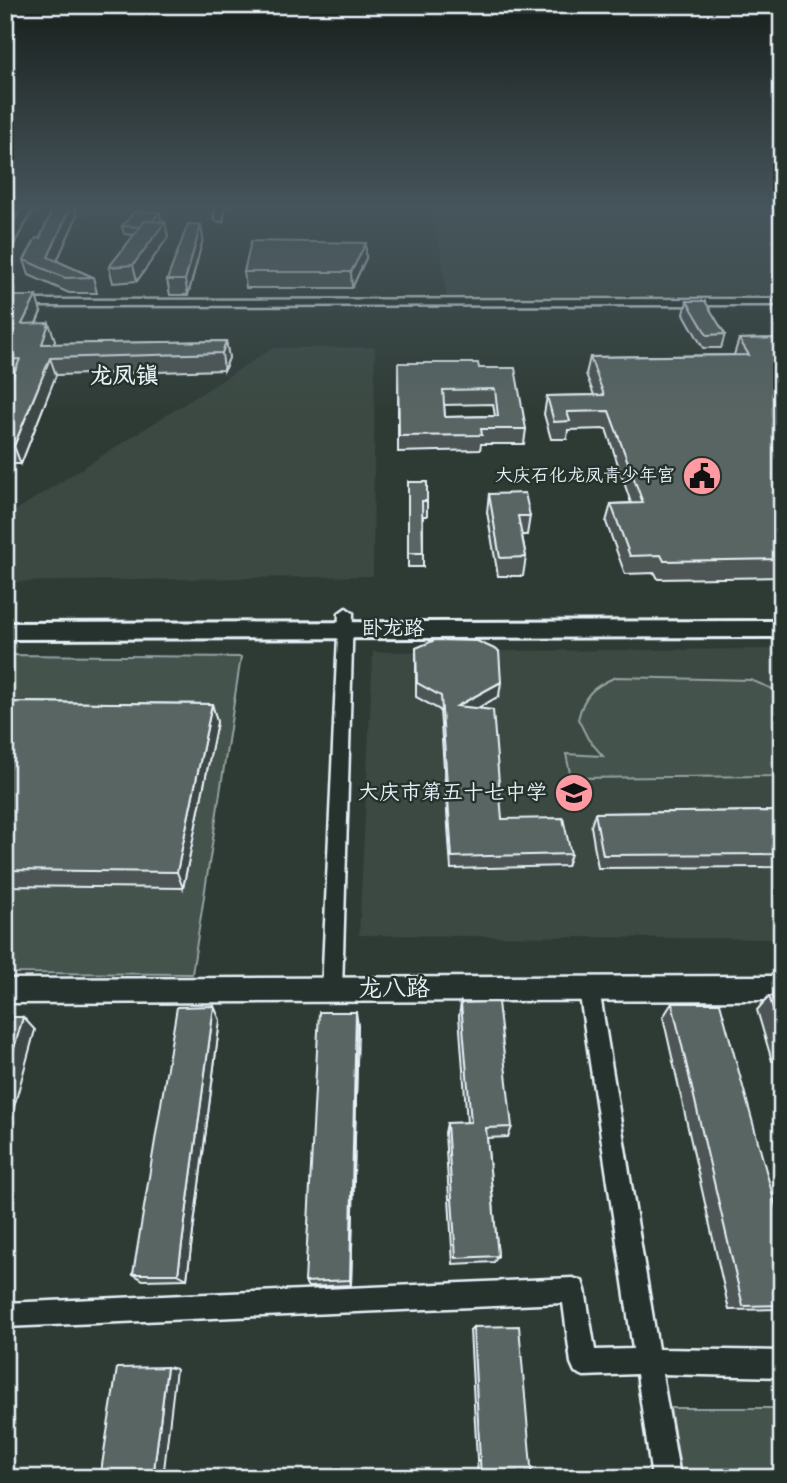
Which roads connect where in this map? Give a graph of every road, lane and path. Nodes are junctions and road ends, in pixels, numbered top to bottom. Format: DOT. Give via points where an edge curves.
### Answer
graph roads {
  1 [pos="782,302"];
  2 [pos="5,303"];
  3 [pos="782,612"];
  4 [pos="5,614"];
  5 [pos="345,621"];
  6 [pos="782,629"];
  7 [pos="5,631"];
  8 [pos="782,988"];
  9 [pos="589,989"];
  10 [pos="332,990"];
  11 [pos="5,991"];
  12 [pos="5,1315"];
  13 [pos="648,1361"];
  14 [pos="782,1364"];
  15 [pos="666,1478"];
  1 -- 2 [label="street"];
  3 -- 5 [label="main road, 卧龙路"];
  4 -- 5 [label="main road, 卧龙路"];
  5 -- 6 [label="main road, 卧龙路"];
  5 -- 7 [label="main road, 卧龙路"];
  5 -- 10 [label="street"];
  8 -- 9 [label="street, 龙八路"];
  9 -- 10 [label="street, 龙八路"];
  9 -- 13 [label="street"];
  10 -- 11 [label="street, 龙八路"];
  12 -- 13 [label="street" via="573,1290 584,1363"];
  13 -- 14 [label="street"];
  13 -- 15 [label="street"];
}
